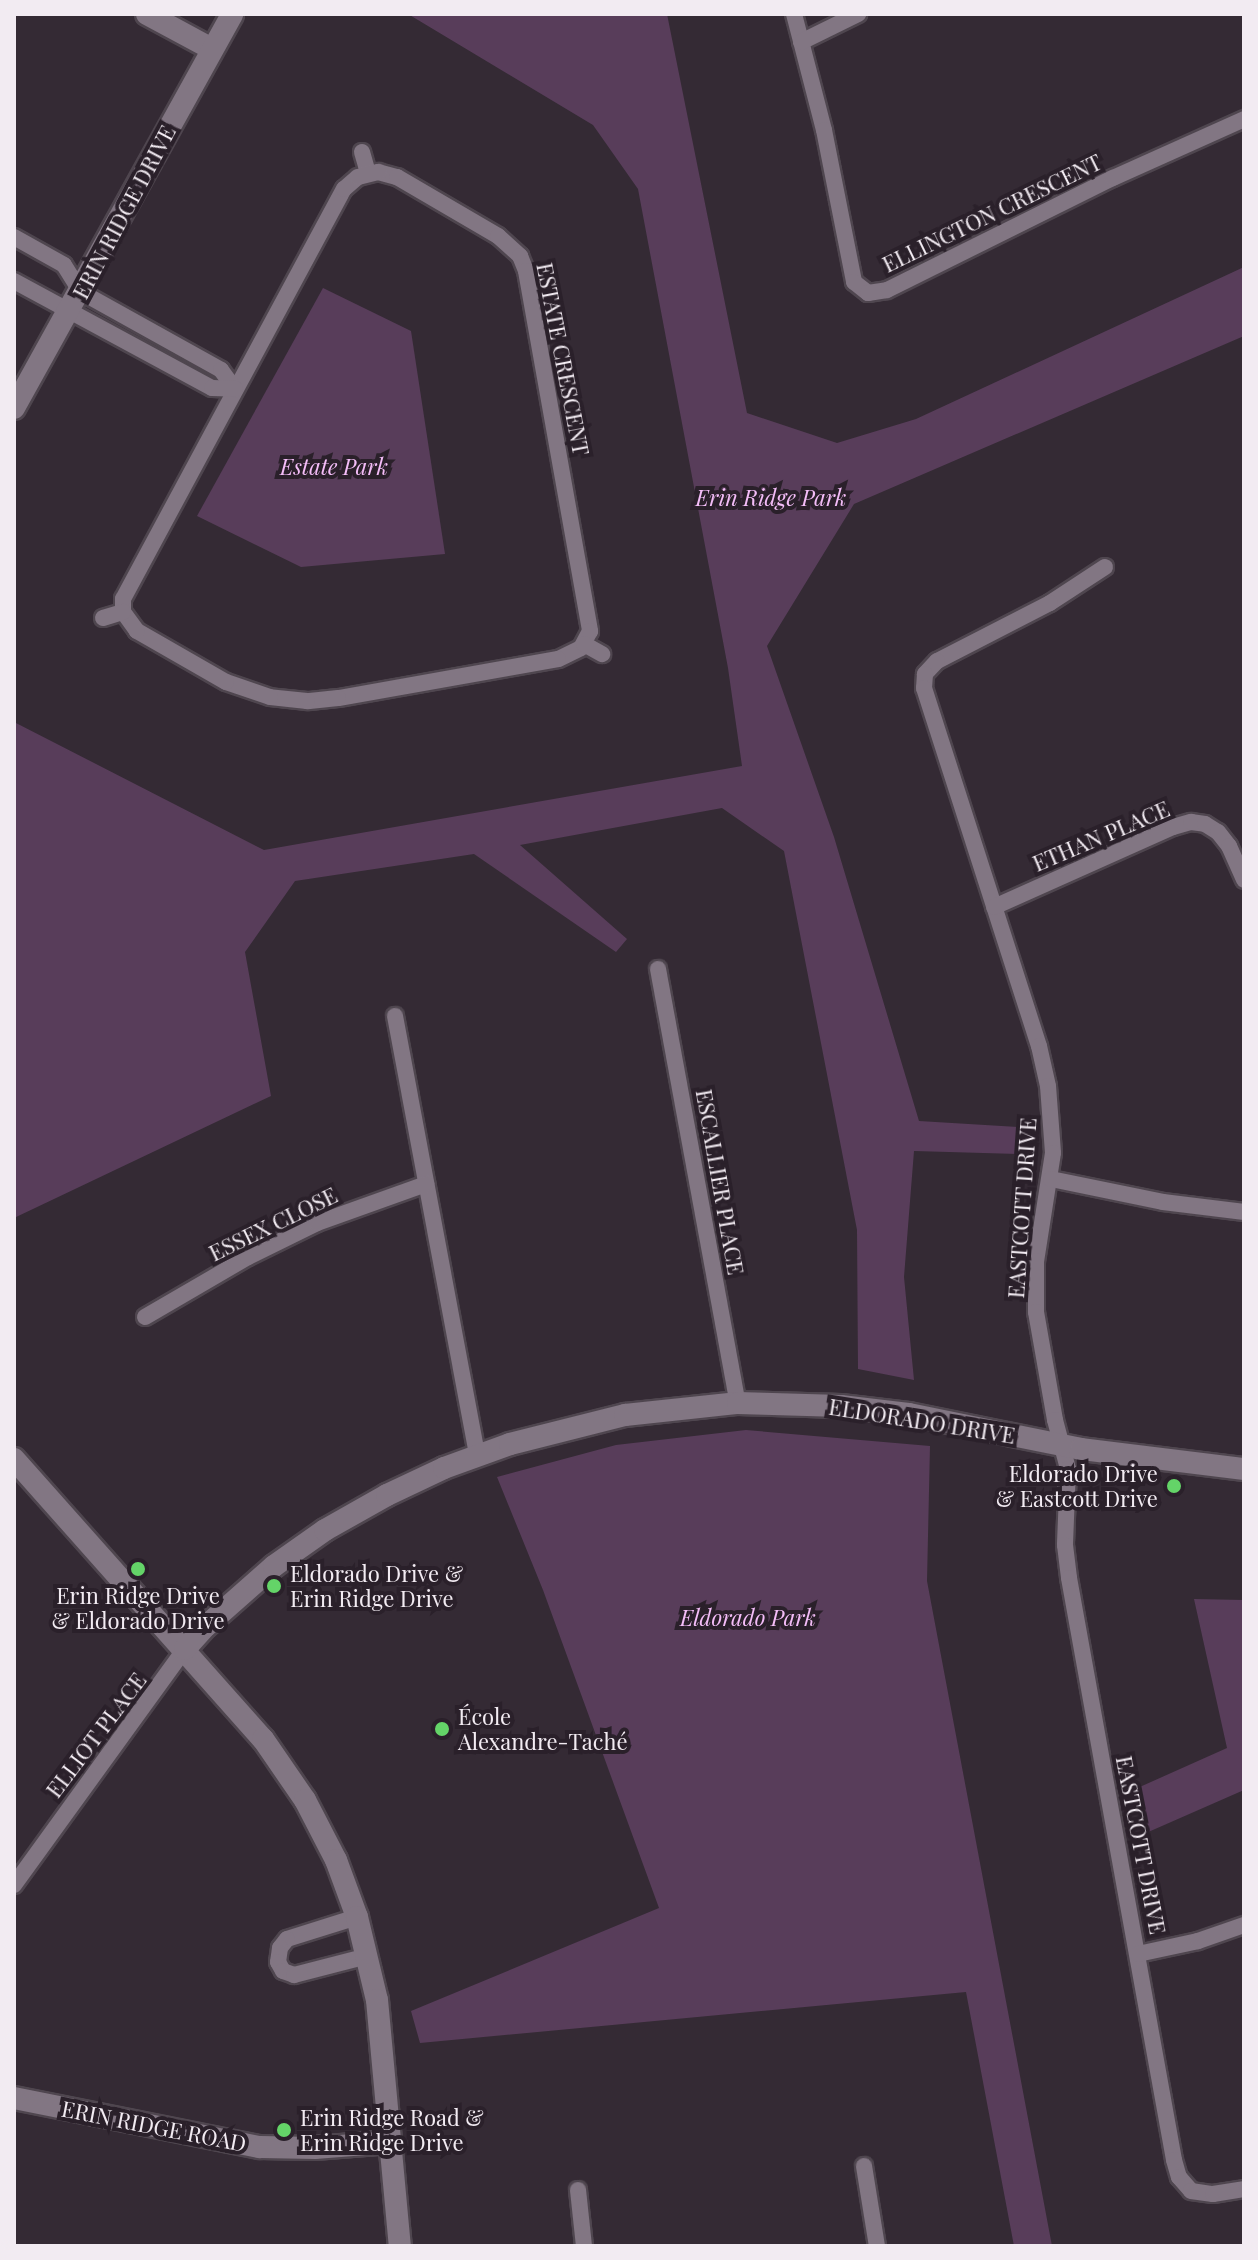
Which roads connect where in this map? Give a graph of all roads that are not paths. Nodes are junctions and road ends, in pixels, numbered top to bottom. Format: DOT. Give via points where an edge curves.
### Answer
graph roads {
  1 [pos="147,14"];
  2 [pos="232,14"];
  3 [pos="794,14"];
  4 [pos="858,14"];
  5 [pos="801,42"];
  6 [pos="212,49"];
  7 [pos="1244,119"];
  8 [pos="362,152"];
  9 [pos="368,173"];
  10 [pos="14,237"];
  11 [pos="14,281"];
  12 [pos="76,301"];
  13 [pos="235,389"];
  14 [pos="14,408"];
  15 [pos="1105,567"];
  16 [pos="123,612"];
  17 [pos="103,618"];
  18 [pos="584,644"];
  19 [pos="602,654"];
  20 [pos="1244,880"];
  21 [pos="994,907"];
  22 [pos="658,969"];
  23 [pos="395,1016"];
  24 [pos="1051,1179"];
  25 [pos="426,1184"];
  26 [pos="1244,1212"];
  27 [pos="145,1317"];
  28 [pos="738,1403"];
  29 [pos="1062,1445"];
  30 [pos="477,1456"];
  31 [pos="14,1459"];
  32 [pos="1244,1469"];
  33 [pos="185,1649"];
  34 [pos="14,1885"];
  35 [pos="357,1917"];
  36 [pos="1244,1925"];
  37 [pos="1138,1954"];
  38 [pos="368,1956"];
  39 [pos="14,2098"];
  40 [pos="391,2142"];
  41 [pos="864,2166"];
  42 [pos="1244,2189"];
  43 [pos="578,2190"];
  44 [pos="400,2246"];
  45 [pos="584,2246"];
  46 [pos="877,2246"];
  1 -- 6 [label="street"];
  2 -- 6 [label="street, ERIN RIDGE DRIVE"];
  3 -- 5 [label="street, ELLINGTON CRESCENT"];
  4 -- 5 [label="street"];
  5 -- 7 [label="street, ELLINGTON CRESCENT" via="854,282 868,293 887,290"];
  6 -- 12 [label="street, ERIN RIDGE DRIVE"];
  8 -- 9 [label="street"];
  9 -- 13 [label="street" via="344,189"];
  9 -- 18 [label="street, ESTATE CRESCENT" via="397,177 498,236 520,256 589,615"];
  10 -- 12 [label="street" via="64,265"];
  11 -- 12 [label="street"];
  12 -- 13 [label="street" via="212,388"];
  12 -- 14 [label="street, ERIN RIDGE DRIVE"];
  13 -- 16 [label="street" via="125,591"];
  15 -- 21 [label="street, EASTCOTT DRIVE" via="1050,603 944,656 925,674 926,699"];
  16 -- 17 [label="street"];
  16 -- 18 [label="street" via="137,631 226,682 270,697 307,701 558,659"];
  18 -- 19 [label="street"];
  20 -- 21 [label="street, ETHAN PLACE" via="1218,832 1191,822"];
  21 -- 24 [label="street, EASTCOTT DRIVE" via="1048,1086"];
  22 -- 28 [label="street, ESCALLIER PLACE"];
  23 -- 25 [label="street"];
  24 -- 26 [label="street"];
  24 -- 29 [label="street, EASTCOTT DRIVE" via="1035,1292"];
  25 -- 27 [label="street, ESSEX CLOSE" via="317,1223"];
  25 -- 30 [label="street"];
  28 -- 29 [label="street, ELDORADO DRIVE" via="869,1408"];
  28 -- 30 [label="street, ELDORADO DRIVE" via="589,1422"];
  29 -- 32 [label="street, ELDORADO DRIVE"];
  29 -- 37 [label="street, EASTCOTT DRIVE" via="1068,1469 1069,1578"];
  30 -- 33 [label="street, ELDORADO DRIVE" via="412,1482 325,1530 253,1584"];
  31 -- 33 [label="street"];
  33 -- 34 [label="street, ELLIOT PLACE"];
  33 -- 35 [label="street" via="290,1775 336,1860"];
  35 -- 38 [label="street"];
  35 -- 38 [label="street" via="287,1939 278,1962 294,1975"];
  36 -- 37 [label="street"];
  37 -- 42 [label="street, EASTCOTT DRIVE" via="1179,2177 1202,2195"];
  38 -- 40 [label="street"];
  39 -- 40 [label="street, ERIN RIDGE ROAD" via="260,2147"];
  40 -- 44 [label="street"];
  41 -- 46 [label="street"];
  43 -- 45 [label="street"];
}
